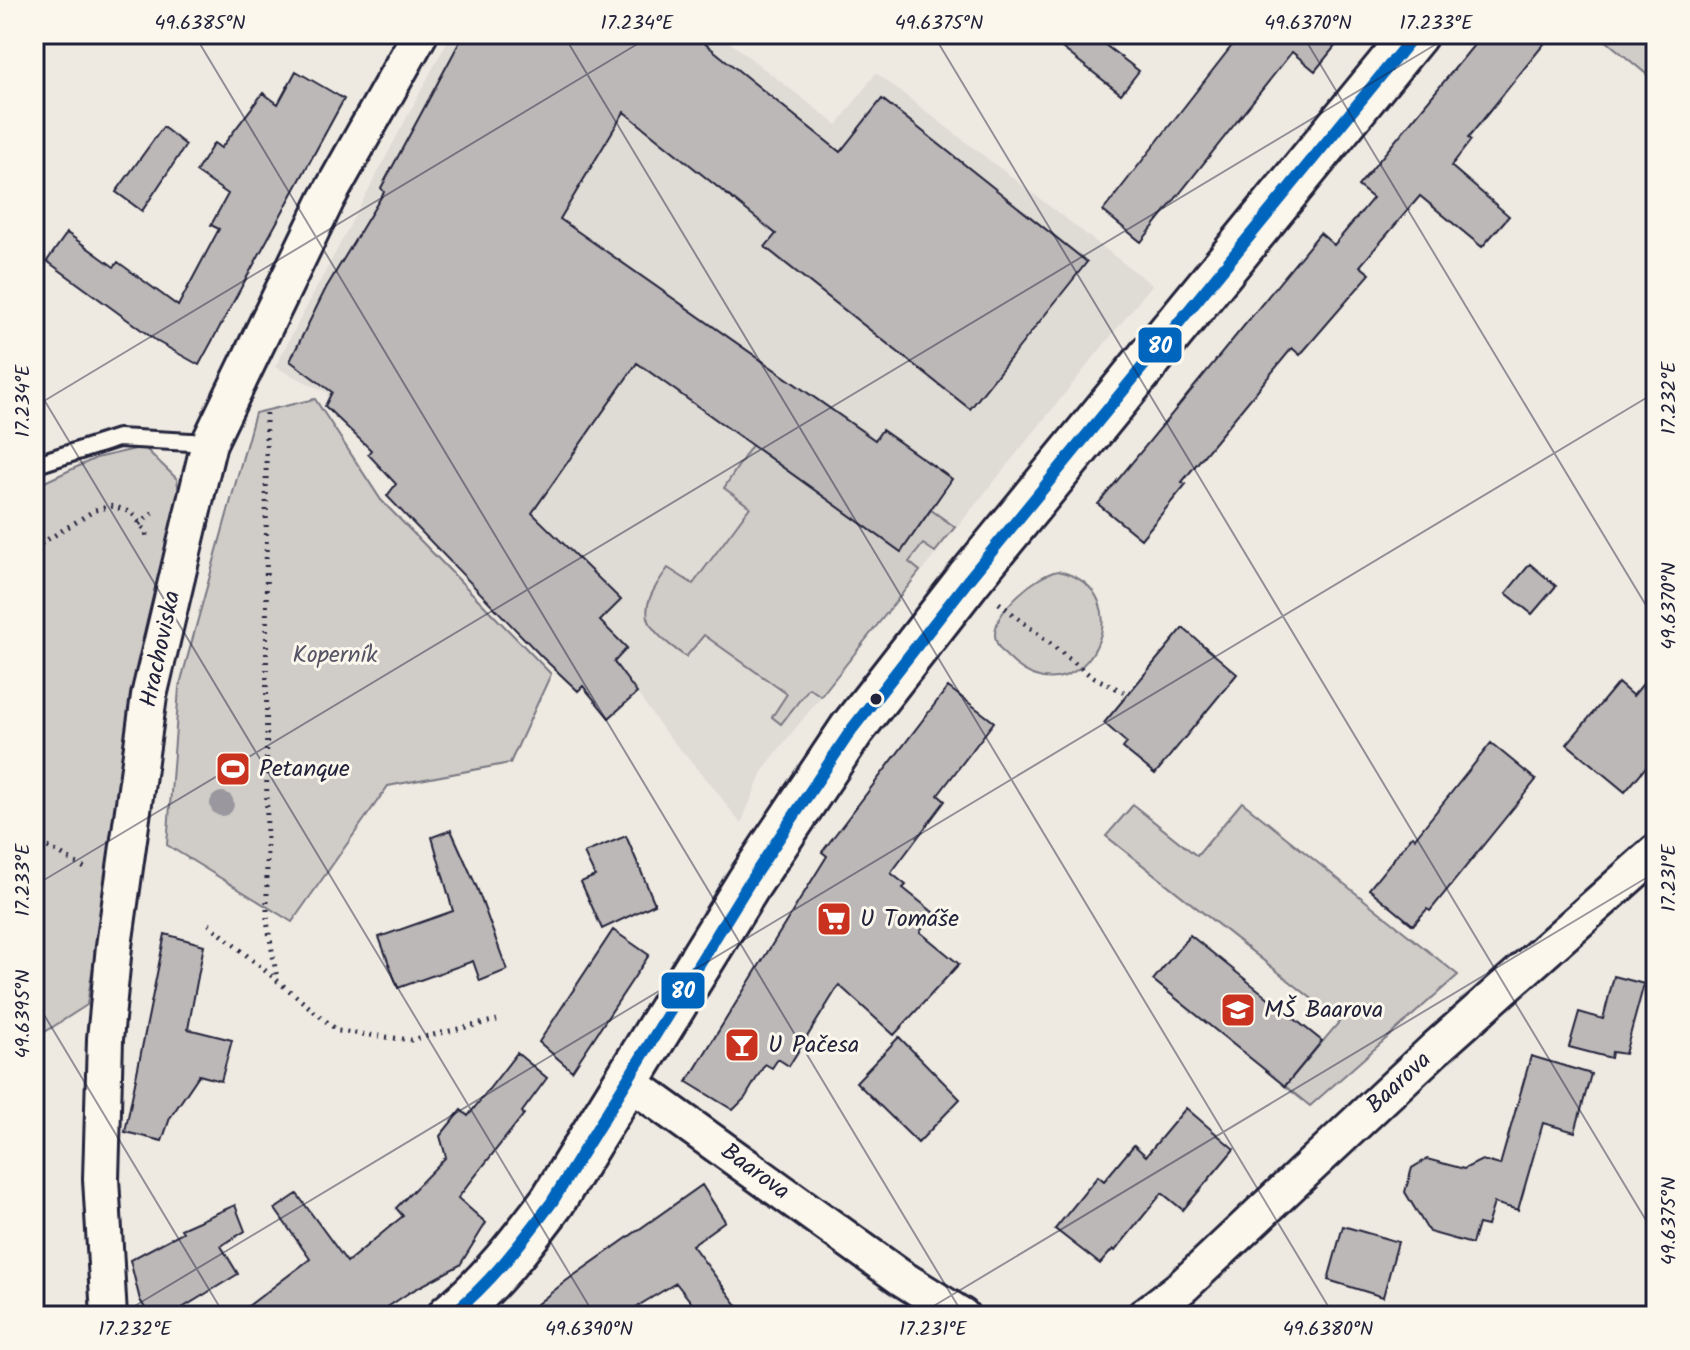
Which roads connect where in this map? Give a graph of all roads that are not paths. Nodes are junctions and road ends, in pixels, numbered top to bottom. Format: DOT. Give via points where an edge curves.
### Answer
graph roads {
  1 [pos="420,34"];
  2 [pos="1415,34"];
  3 [pos="209,443"];
  4 [pos="34,465"];
  5 [pos="1656,852"];
  6 [pos="628,1081"];
  7 [pos="109,1316"];
  8 [pos="450,1316"];
  9 [pos="962,1316"];
  10 [pos="1144,1316"];
  1 -- 3 [label="street, Hrachoviska" via="327,199"];
  2 -- 6 [label="main road" via="852,729 749,883"];
  3 -- 4 [label="lane" via="118,438"];
  3 -- 7 [label="street, Hrachoviska" via="149,696 114,946 101,1179"];
  5 -- 10 [label="street, Baarova"];
  6 -- 8 [label="main road" via="524,1240"];
  6 -- 9 [label="street, Baarova"];
}
